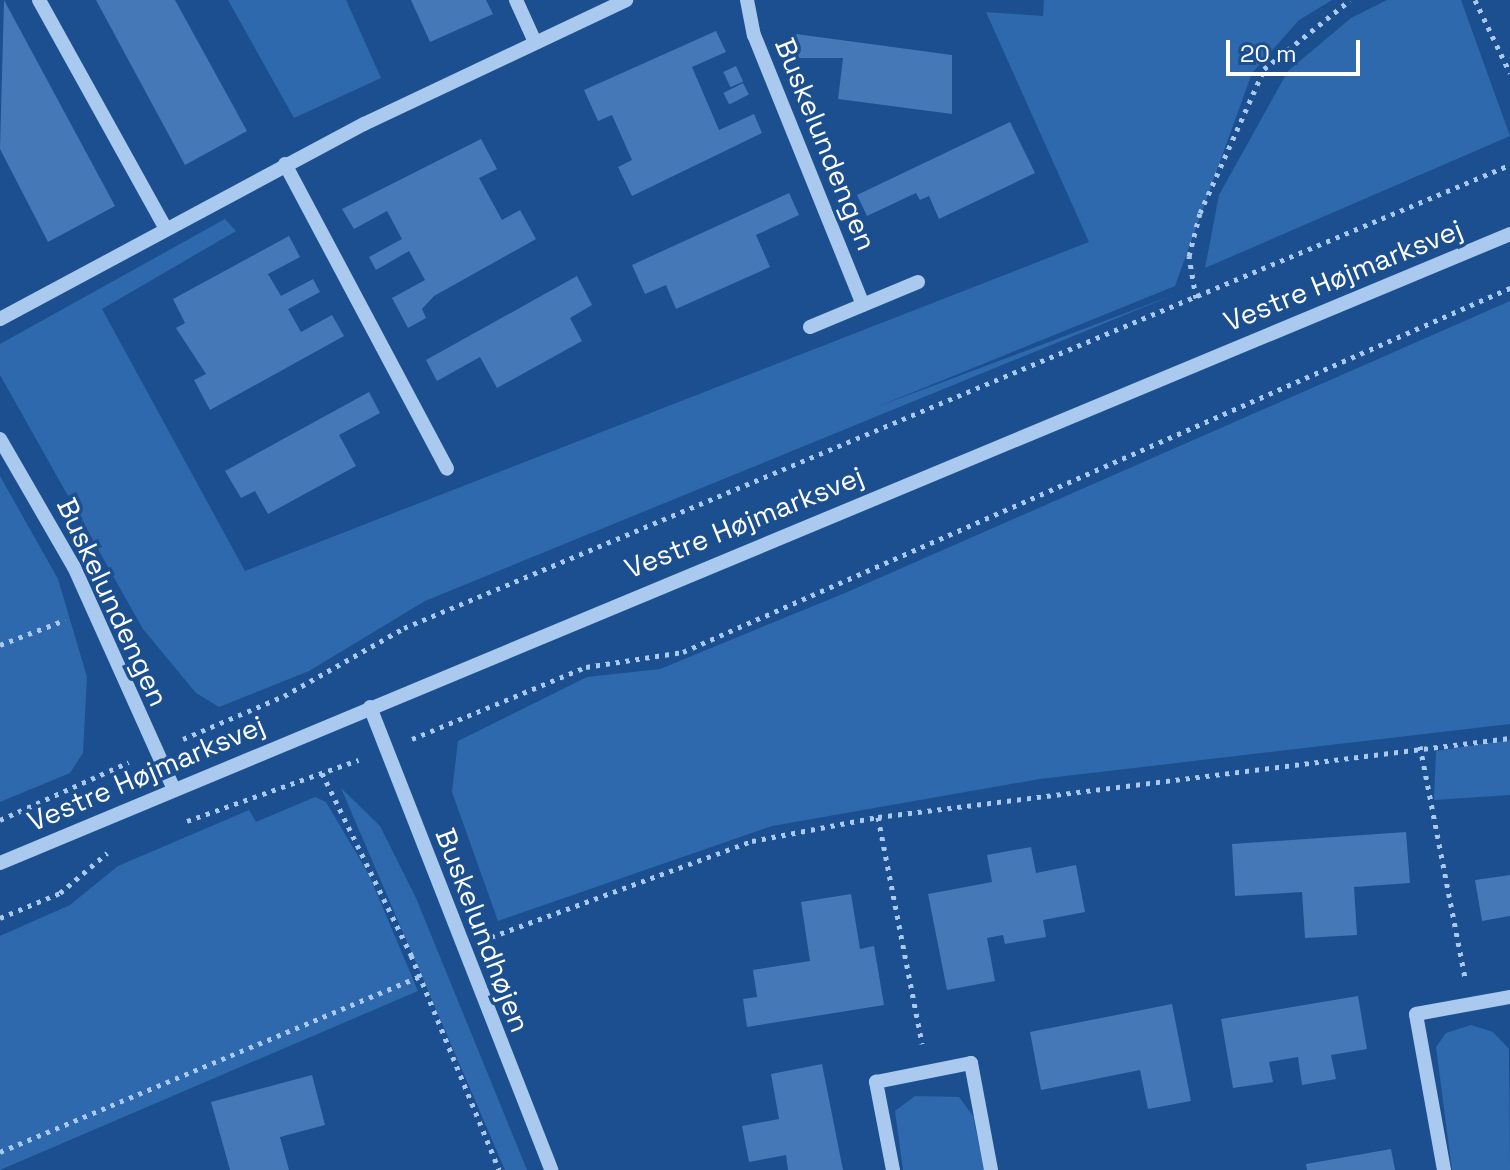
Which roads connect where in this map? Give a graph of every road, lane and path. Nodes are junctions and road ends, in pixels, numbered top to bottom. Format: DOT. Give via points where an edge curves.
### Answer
graph roads {
  1 [pos="39,0"];
  2 [pos="516,0"];
  3 [pos="626,0"];
  4 [pos="747,0"];
  5 [pos="1350,0"];
  6 [pos="1475,0"];
  7 [pos="535,42"];
  8 [pos="1510,73"];
  9 [pos="285,164"];
  10 [pos="1510,165"];
  11 [pos="165,227"];
  12 [pos="1510,234"];
  13 [pos="918,282"];
  14 [pos="1510,288"];
  15 [pos="1196,298"];
  16 [pos="863,305"];
  17 [pos="0,319"];
  18 [pos="810,327"];
  19 [pos="0,439"];
  20 [pos="447,469"];
  21 [pos="92,610"];
  22 [pos="0,645"];
  23 [pos="370,707"];
  24 [pos="1510,738"];
  25 [pos="1420,746"];
  26 [pos="154,751"];
  27 [pos="385,751"];
  28 [pos="322,773"];
  29 [pos="174,789"];
  30 [pos="878,817"];
  31 [pos="0,820"];
  32 [pos="173,826"];
  33 [pos="113,848"];
  34 [pos="0,863"];
  35 [pos="0,918"];
  36 [pos="460,949"];
  37 [pos="420,976"];
  38 [pos="1510,997"];
  39 [pos="1463,1006"];
  40 [pos="927,1072"];
  41 [pos="0,1152"];
  42 [pos="499,1170"];
  43 [pos="551,1170"];
  44 [pos="893,1170"];
  45 [pos="991,1170"];
  46 [pos="1444,1170"];
  1 -- 11 [label="street"];
  2 -- 7 [label="street"];
  3 -- 7 [label="street"];
  4 -- 16 [label="street, Buskelundengen" via="754,35"];
  5 -- 15 [label="path" via="1264,69 1200,213 1189,256"];
  6 -- 8 [label="path"];
  7 -- 9 [label="street"];
  9 -- 11 [label="street"];
  9 -- 20 [label="street"];
  10 -- 15 [label="path"];
  11 -- 17 [label="street"];
  12 -- 23 [label="street, Vestre Højmarksvej"];
  13 -- 16 [label="street"];
  14 -- 27 [label="path" via="683,652 586,667"];
  15 -- 26 [label="path" via="404,628 284,696"];
  16 -- 18 [label="street"];
  19 -- 21 [label="street, Buskelundengen"];
  21 -- 22 [label="path"];
  21 -- 26 [label="street, Buskelundengen"];
  23 -- 27 [label="street, Buskelundhøjen"];
  23 -- 29 [label="street, Vestre Højmarksvej"];
  24 -- 25 [label="path"];
  25 -- 30 [label="path"];
  25 -- 39 [label="path" via="1466,982"];
  26 -- 29 [label="street, Buskelundengen"];
  26 -- 31 [label="path"];
  27 -- 28 [label="path"];
  27 -- 36 [label="street, Buskelundhøjen"];
  28 -- 32 [label="path"];
  28 -- 37 [label="path"];
  29 -- 34 [label="street, Vestre Højmarksvej"];
  30 -- 36 [label="path" via="752,841"];
  30 -- 40 [label="path"];
  33 -- 35 [label="path" via="60,893"];
  36 -- 43 [label="street, Buskelundhøjen"];
  37 -- 41 [label="path"];
  37 -- 42 [label="path"];
  38 -- 39 [label="street"];
  39 -- 46 [label="street" via="1416,1014"];
  40 -- 44 [label="street" via="876,1082"];
  40 -- 45 [label="street" via="971,1063"];
}
